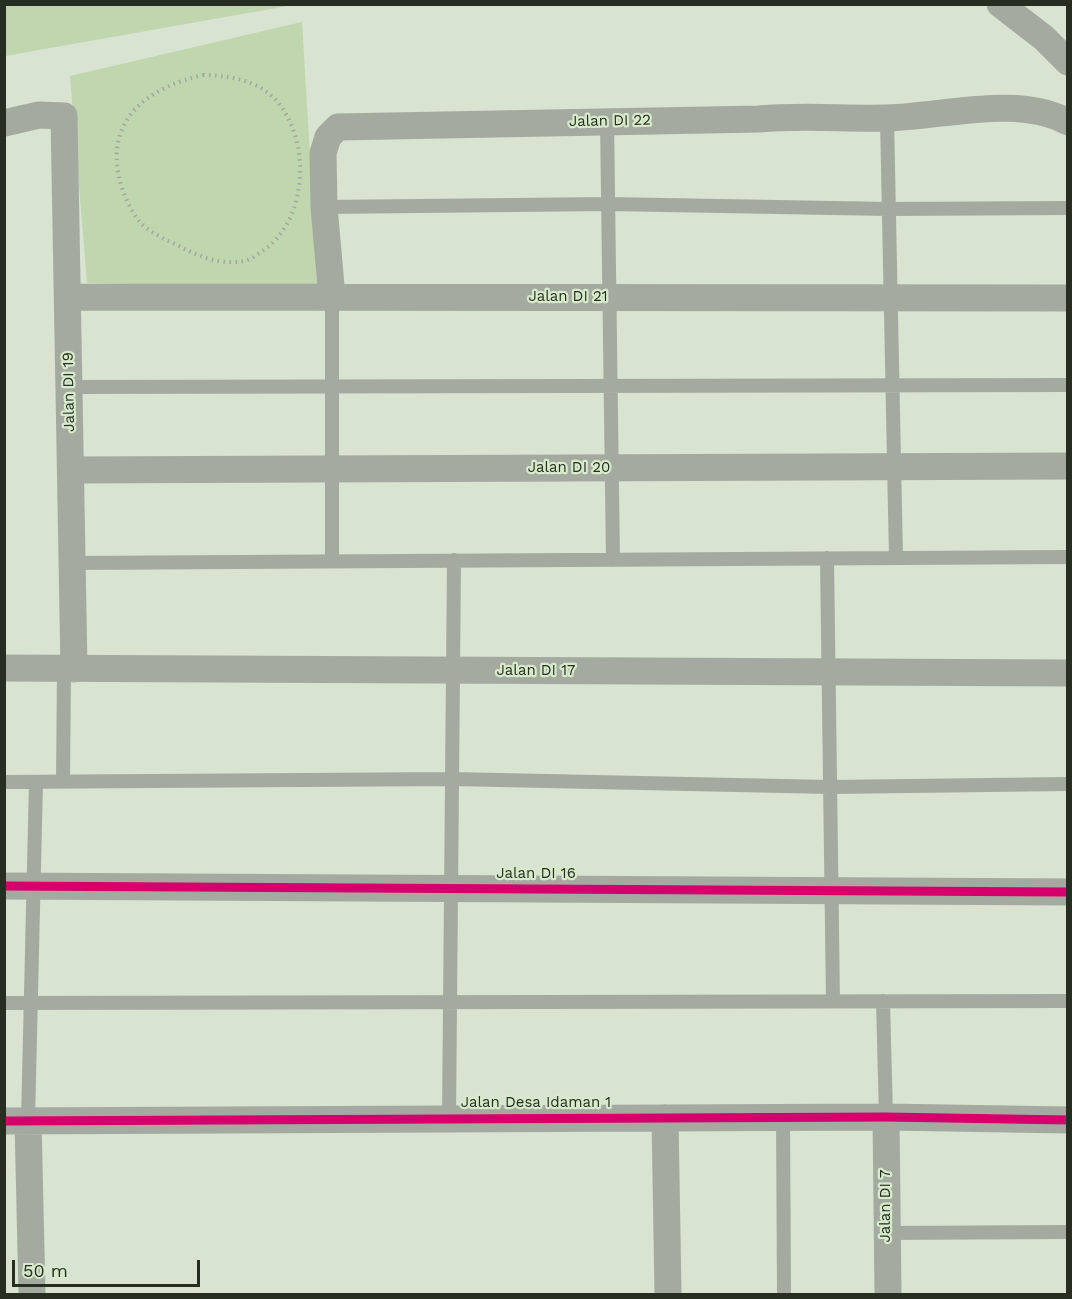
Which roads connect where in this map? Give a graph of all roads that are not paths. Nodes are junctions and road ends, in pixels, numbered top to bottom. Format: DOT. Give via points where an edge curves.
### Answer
graph roads {
  1 [pos="1000,4"];
  2 [pos="1068,62"];
  3 [pos="887,118"];
  4 [pos="1062,119"];
  5 [pos="607,120"];
  6 [pos="4,123"];
  7 [pos="608,204"];
  8 [pos="324,207"];
  9 [pos="1068,208"];
  10 [pos="889,209"];
  11 [pos="68,297"];
  12 [pos="332,297"];
  13 [pos="609,297"];
  14 [pos="891,298"];
  15 [pos="1068,298"];
  16 [pos="893,385"];
  17 [pos="1068,385"];
  18 [pos="332,386"];
  19 [pos="610,386"];
  20 [pos="69,387"];
  21 [pos="894,466"];
  22 [pos="1068,466"];
  23 [pos="611,468"];
  24 [pos="332,469"];
  25 [pos="71,470"];
  26 [pos="1068,557"];
  27 [pos="828,558"];
  28 [pos="896,558"];
  29 [pos="454,560"];
  30 [pos="612,560"];
  31 [pos="332,561"];
  32 [pos="72,563"];
  33 [pos="4,668"];
  34 [pos="69,669"];
  35 [pos="453,670"];
  36 [pos="829,672"];
  37 [pos="1068,672"];
  38 [pos="452,779"];
  39 [pos="4,782"];
  40 [pos="36,782"];
  41 [pos="63,782"];
  42 [pos="1068,784"];
  43 [pos="830,787"];
  44 [pos="4,886"];
  45 [pos="35,886"];
  46 [pos="451,888"];
  47 [pos="832,891"];
  48 [pos="1068,892"];
  49 [pos="1068,1000"];
  50 [pos="833,1001"];
  51 [pos="883,1001"];
  52 [pos="450,1002"];
  53 [pos="4,1003"];
  54 [pos="32,1003"];
  55 [pos="783,1117"];
  56 [pos="886,1117"];
  57 [pos="449,1118"];
  58 [pos="665,1118"];
  59 [pos="1068,1120"];
  60 [pos="16,1121"];
  61 [pos="1068,1232"];
  62 [pos="885,1233"];
  63 [pos="32,1294"];
  64 [pos="668,1294"];
  65 [pos="784,1294"];
  66 [pos="888,1294"];
  1 -- 2 [label="street"];
  3 -- 4 [label="street, Jalan DI 22" via="1006,109 1039,111"];
  3 -- 5 [label="street, Jalan DI 22" via="803,115"];
  3 -- 10 [label="lane"];
  5 -- 7 [label="lane"];
  5 -- 8 [label="street, Jalan DI 22" via="338,127 324,145"];
  6 -- 11 [label="street, Jalan DI 19" via="39,115 64,116"];
  7 -- 8 [label="lane"];
  7 -- 10 [label="lane"];
  7 -- 13 [label="lane"];
  8 -- 12 [label="street, Jalan DI 22"];
  9 -- 10 [label="lane"];
  10 -- 14 [label="lane"];
  11 -- 12 [label="street, Jalan DI 21"];
  11 -- 20 [label="street, Jalan DI 19"];
  12 -- 13 [label="street, Jalan DI 21"];
  12 -- 18 [label="lane"];
  13 -- 14 [label="street, Jalan DI 21"];
  13 -- 19 [label="lane"];
  14 -- 15 [label="street, Jalan DI 21"];
  14 -- 16 [label="lane"];
  16 -- 17 [label="lane"];
  16 -- 19 [label="lane"];
  16 -- 21 [label="lane"];
  18 -- 19 [label="lane"];
  18 -- 20 [label="lane"];
  18 -- 24 [label="lane"];
  19 -- 23 [label="lane"];
  20 -- 25 [label="street, Jalan DI 19"];
  21 -- 22 [label="street, Jalan DI 20"];
  21 -- 23 [label="street, Jalan DI 20"];
  21 -- 28 [label="lane"];
  23 -- 24 [label="street, Jalan DI 20"];
  23 -- 30 [label="lane"];
  24 -- 25 [label="street, Jalan DI 20"];
  24 -- 31 [label="lane"];
  25 -- 32 [label="street, Jalan DI 19"];
  26 -- 28 [label="lane"];
  27 -- 28 [label="lane"];
  27 -- 30 [label="lane"];
  27 -- 36 [label="lane"];
  29 -- 30 [label="lane"];
  29 -- 31 [label="lane"];
  29 -- 35 [label="lane"];
  31 -- 32 [label="lane"];
  32 -- 34 [label="street, Jalan DI 19"];
  33 -- 34 [label="street, Jalan DI 17"];
  34 -- 35 [label="street, Jalan DI 17"];
  34 -- 41 [label="lane"];
  35 -- 36 [label="street, Jalan DI 17"];
  35 -- 38 [label="lane"];
  36 -- 37 [label="street, Jalan DI 17"];
  36 -- 43 [label="lane"];
  38 -- 41 [label="lane"];
  38 -- 43 [label="lane"];
  38 -- 46 [label="lane"];
  39 -- 40 [label="lane"];
  40 -- 41 [label="lane"];
  40 -- 45 [label="lane"];
  42 -- 43 [label="lane"];
  43 -- 47 [label="lane"];
  44 -- 45 [label="street, Jalan DI 16"];
  45 -- 46 [label="street, Jalan DI 16"];
  45 -- 54 [label="lane"];
  46 -- 47 [label="street, Jalan DI 16"];
  46 -- 52 [label="lane"];
  47 -- 48 [label="street, Jalan DI 16"];
  47 -- 50 [label="lane"];
  49 -- 51 [label="lane"];
  50 -- 51 [label="lane"];
  50 -- 52 [label="lane"];
  51 -- 56 [label="lane"];
  52 -- 54 [label="lane"];
  52 -- 57 [label="lane"];
  53 -- 54 [label="lane"];
  54 -- 60 [label="lane"];
  55 -- 56 [label="street, Jalan Desa Idaman 1"];
  55 -- 58 [label="street, Jalan Desa Idaman 1"];
  55 -- 65 [label="lane"];
  56 -- 59 [label="street, Jalan Desa Idaman 1"];
  56 -- 62 [label="street, Jalan DI 7"];
  57 -- 58 [label="street, Jalan Desa Idaman 1"];
  57 -- 60 [label="street, Jalan Desa Idaman 1"];
  58 -- 64 [label="street"];
  60 -- 63 [label="street"];
  61 -- 62 [label="lane"];
  62 -- 66 [label="street, Jalan DI 7"];
}
